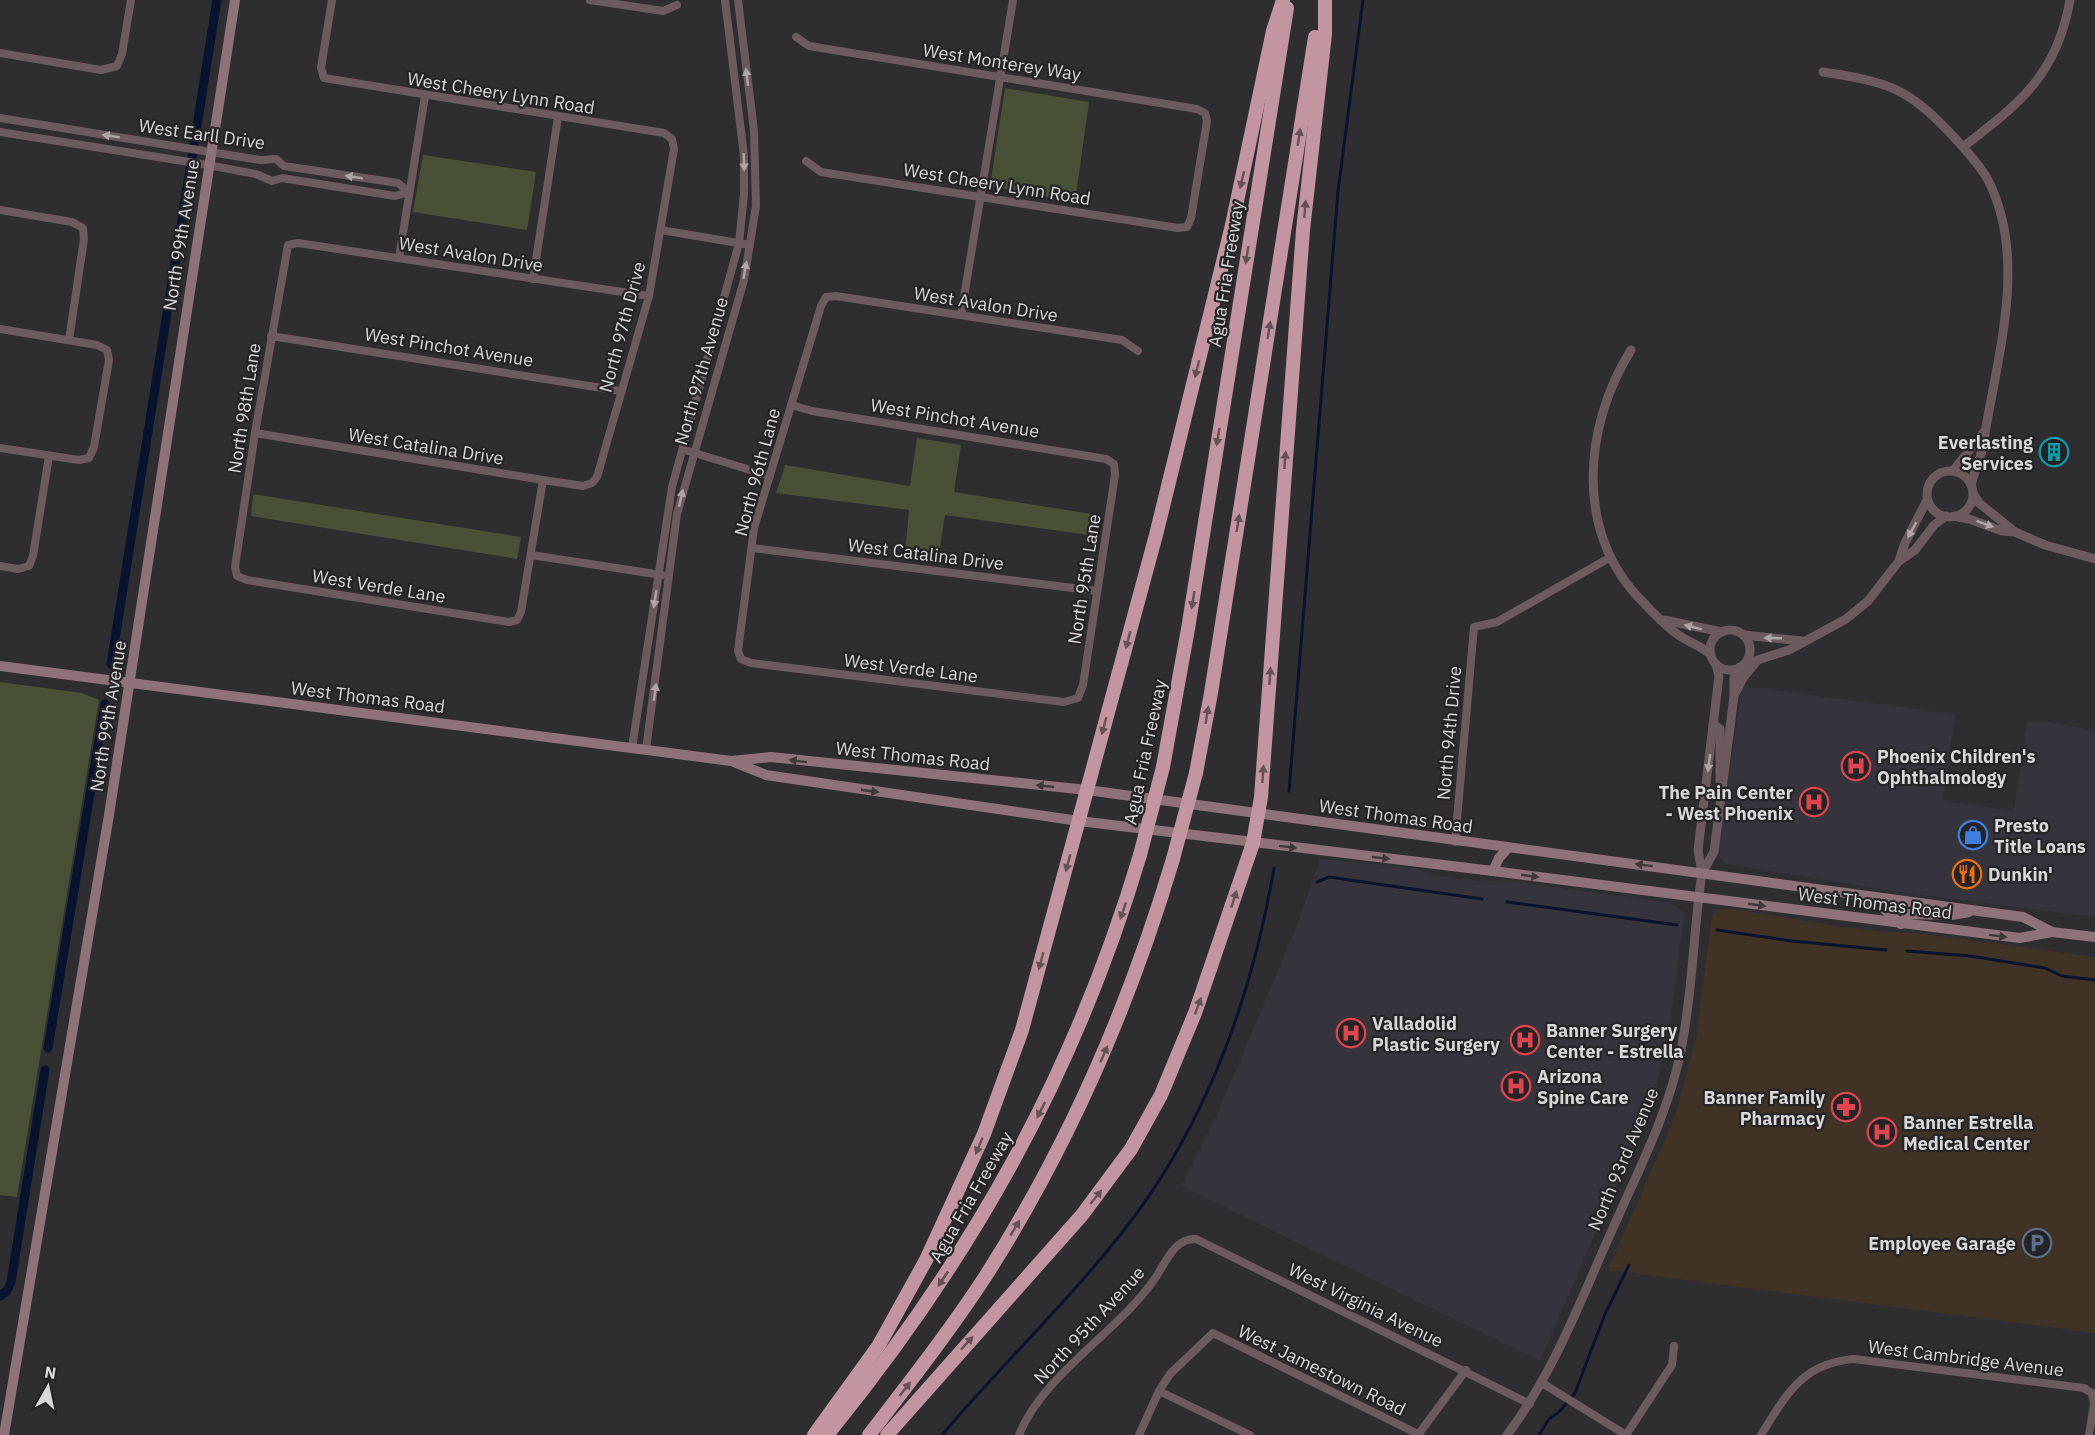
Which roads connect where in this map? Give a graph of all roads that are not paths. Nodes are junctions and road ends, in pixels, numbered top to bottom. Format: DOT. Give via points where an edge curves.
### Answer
graph roads {
  1 [pos="131,0"];
  2 [pos="235,0"];
  3 [pos="332,0"];
  4 [pos="590,0"];
  5 [pos="725,0"];
  6 [pos="738,0"];
  7 [pos="1013,0"];
  8 [pos="1282,0"];
  9 [pos="1288,0"];
  10 [pos="1324,0"];
  11 [pos="2070,0"];
  12 [pos="677,4"];
  13 [pos="796,37"];
  14 [pos="0,53"];
  15 [pos="1822,72"];
  16 [pos="1000,76"];
  17 [pos="425,96"];
  18 [pos="558,117"];
  19 [pos="0,118"];
  20 [pos="0,132"];
  21 [pos="672,139"];
  22 [pos="1963,147"];
  23 [pos="210,152"];
  24 [pos="806,161"];
  25 [pos="208,165"];
  26 [pos="284,166"];
  27 [pos="282,178"];
  28 [pos="409,192"];
  29 [pos="980,197"];
  30 [pos="0,210"];
  31 [pos="1187,226"];
  32 [pos="661,230"];
  33 [pos="739,243"];
  34 [pos="288,245"];
  35 [pos="750,245"];
  36 [pos="399,258"];
  37 [pos="533,279"];
  38 [pos="649,296"];
  39 [pos="826,297"];
  40 [pos="961,315"];
  41 [pos="0,329"];
  42 [pos="271,336"];
  43 [pos="69,340"];
  44 [pos="1631,350"];
  45 [pos="1138,351"];
  46 [pos="621,391"];
  47 [pos="791,405"];
  48 [pos="255,433"];
  49 [pos="1983,434"];
  50 [pos="0,448"];
  51 [pos="682,449"];
  52 [pos="693,453"];
  53 [pos="49,456"];
  54 [pos="1114,464"];
  55 [pos="1953,471"];
  56 [pos="770,476"];
  57 [pos="543,480"];
  58 [pos="592,483"];
  59 [pos="1972,489"];
  60 [pos="1927,500"];
  61 [pos="1950,516"];
  62 [pos="2015,532"];
  63 [pos="752,548"];
  64 [pos="531,555"];
  65 [pos="1609,558"];
  66 [pos="2095,559"];
  67 [pos="1899,561"];
  68 [pos="0,566"];
  69 [pos="659,575"];
  70 [pos="237,576"];
  71 [pos="669,576"];
  72 [pos="1097,591"];
  73 [pos="1664,620"];
  74 [pos="1722,632"];
  75 [pos="1744,635"];
  76 [pos="1802,641"];
  77 [pos="1711,655"];
  78 [pos="741,659"];
  79 [pos="1758,660"];
  80 [pos="1716,664"];
  81 [pos="0,666"];
  82 [pos="1743,666"];
  83 [pos="130,684"];
  84 [pos="1734,696"];
  85 [pos="1078,698"];
  86 [pos="1713,724"];
  87 [pos="632,748"];
  88 [pos="646,749"];
  89 [pos="731,761"];
  90 [pos="1087,790"];
  91 [pos="1722,793"];
  92 [pos="1259,814"];
  93 [pos="1079,821"];
  94 [pos="1455,842"];
  95 [pos="1253,843"];
  96 [pos="1508,848"];
  97 [pos="1493,871"];
  98 [pos="1702,873"];
  99 [pos="1848,892"];
  100 [pos="1699,898"];
  101 [pos="1978,910"];
  102 [pos="1901,924"];
  103 [pos="2052,932"];
  104 [pos="2095,937"];
  105 [pos="1186,1239"];
  106 [pos="1674,1346"];
  107 [pos="1466,1370"];
  108 [pos="1542,1383"];
  109 [pos="1159,1391"];
  110 [pos="1530,1404"];
  111 [pos="4,1435"];
  112 [pos="814,1435"];
  113 [pos="827,1435"];
  114 [pos="869,1435"];
  115 [pos="888,1435"];
  116 [pos="1019,1435"];
  117 [pos="1139,1435"];
  118 [pos="1250,1435"];
  119 [pos="1418,1435"];
  120 [pos="1507,1435"];
  121 [pos="1626,1435"];
  122 [pos="1761,1435"];
  123 [pos="2089,1435"];
  1 -- 14 [label="street" via="117,66 101,70"];
  2 -- 23 [label="main road, North 99th Avenue"];
  3 -- 17 [label="street, West Cheery Lynn Road" via="321,68 324,78"];
  4 -- 12 [label="street" via="663,12"];
  5 -- 33 [label="street, North 97th Avenue, one-way" via="744,156"];
  35 -- 6 [label="street, North 97th Avenue, one-way" via="757,179"];
  7 -- 16 [label="street"];
  8 -- 90 [label="highway, one-way" via="1163,506"];
  9 -- 113 [label="highway, Agua Fria Freeway, one-way, bridge" via="1188,629 1163,767 1140,855 1091,998 1056,1080 1017,1156 984,1216 926,1304"];
  92 -- 10 [label="highway, one-way" via="1303,230 1325,34"];
  114 -- 10 [label="highway, one-way, bridge" via="966,1305 1016,1226 1054,1157 1118,1021 1149,938 1196,772 1208,711"];
  11 -- 22 [label="street" via="2065,30 2045,72 2014,108"];
  13 -- 16 [label="street, West Monterey Way" via="808,46"];
  15 -- 22 [label="street" via="1867,79 1901,90 1930,111"];
  16 -- 29 [label="street"];
  16 -- 31 [label="street, West Monterey Way" via="1205,113 1207,122"];
  17 -- 18 [label="street, West Cheery Lynn Road"];
  17 -- 28 [label="street"];
  18 -- 21 [label="street, West Cheery Lynn Road" via="664,134"];
  18 -- 37 [label="street"];
  23 -- 19 [label="street, West Earll Drive, one-way"];
  20 -- 25 [label="street, West Earll Drive"];
  21 -- 32 [label="street, North 97th Drive" via="674,149"];
  22 -- 49 [label="street" via="1988,181 2008,243 2008,278 1996,375"];
  23 -- 25 [label="main road, North 99th Avenue"];
  23 -- 26 [label="street, West Earll Drive" via="276,159"];
  24 -- 29 [label="street, West Cheery Lynn Road" via="821,172"];
  25 -- 27 [label="street, West Earll Drive" via="272,181"];
  25 -- 83 [label="main road, North 99th Avenue"];
  26 -- 27 [label="street"];
  28 -- 26 [label="street, West Earll Drive, one-way" via="398,183"];
  27 -- 28 [label="street, West Earll Drive" via="395,196"];
  28 -- 36 [label="street"];
  29 -- 31 [label="street, West Cheery Lynn Road" via="1178,228"];
  29 -- 40 [label="street"];
  30 -- 43 [label="street" via="72,222 83,228"];
  32 -- 33 [label="street"];
  32 -- 38 [label="street, North 97th Drive"];
  33 -- 35 [label="street"];
  33 -- 51 [label="street, North 97th Avenue"];
  34 -- 36 [label="street, West Avalon Drive" via="298,243"];
  34 -- 42 [label="street, North 98th Lane"];
  52 -- 35 [label="street, North 97th Avenue, one-way" via="744,280"];
  36 -- 37 [label="street, West Avalon Drive"];
  37 -- 38 [label="street, West Avalon Drive"];
  38 -- 46 [label="street, North 97th Drive"];
  39 -- 40 [label="street, West Avalon Drive"];
  39 -- 47 [label="street, North 96th Lane"];
  40 -- 45 [label="street, West Avalon Drive" via="1122,340"];
  41 -- 43 [label="street"];
  42 -- 46 [label="street, West Pinchot Avenue"];
  42 -- 48 [label="street, North 98th Lane"];
  43 -- 53 [label="street" via="97,345 107,350 109,360 89,458"];
  44 -- 65 [label="street" via="1605,399 1594,463 1594,506"];
  46 -- 58 [label="street, North 97th Drive"];
  47 -- 54 [label="street, West Pinchot Avenue" via="1106,459"];
  47 -- 56 [label="street, North 96th Lane"];
  48 -- 57 [label="street, West Catalina Drive"];
  48 -- 70 [label="street, North 98th Lane" via="235,567"];
  49 -- 55 [label="street"];
  49 -- 59 [label="street"];
  50 -- 53 [label="street"];
  51 -- 52 [label="street"];
  51 -- 69 [label="street, North 97th Avenue" via="672,487"];
  52 -- 56 [label="street"];
  71 -- 52 [label="street, North 97th Avenue, one-way" via="677,514"];
  53 -- 68 [label="street" via="29,566"];
  54 -- 72 [label="street, North 95th Lane"];
  55 -- 59 [label="street"];
  55 -- 60 [label="street" via="1940,473 1930,481"];
  56 -- 63 [label="street, North 96th Lane"];
  57 -- 58 [label="street, West Catalina Drive" via="583,486"];
  57 -- 64 [label="street"];
  59 -- 61 [label="street" via="1968,508"];
  59 -- 62 [label="street" via="1979,503"];
  60 -- 61 [label="street" via="1934,511"];
  60 -- 67 [label="street, one-way"];
  61 -- 62 [label="street, one-way"];
  61 -- 67 [label="street" via="1934,525 1916,550"];
  62 -- 66 [label="street"];
  63 -- 72 [label="street, West Catalina Drive"];
  63 -- 78 [label="street, North 96th Lane" via="738,651"];
  64 -- 69 [label="street"];
  64 -- 70 [label="street, West Verde Lane" via="521,612 517,621 509,622"];
  65 -- 73 [label="street" via="1634,594"];
  65 -- 94 [label="street, North 94th Drive" via="1497,622 1474,627"];
  67 -- 76 [label="street" via="1859,609 1832,628"];
  69 -- 71 [label="street"];
  69 -- 87 [label="street, North 97th Avenue, one-way"];
  88 -- 71 [label="street, North 97th Avenue, one-way"];
  72 -- 85 [label="street, North 95th Lane"];
  74 -- 73 [label="street, one-way"];
  73 -- 77 [label="street" via="1679,636"];
  74 -- 75 [label="street" via="1733,630"];
  74 -- 77 [label="street" via="1712,641"];
  76 -- 75 [label="street, one-way"];
  75 -- 82 [label="street" via="1750,652"];
  76 -- 79 [label="street" via="1789,650"];
  77 -- 80 [label="street"];
  78 -- 85 [label="street, West Verde Lane" via="1052,701"];
  79 -- 82 [label="street"];
  79 -- 84 [label="street"];
  80 -- 82 [label="street" via="1728,670"];
  80 -- 86 [label="street, North 93rd Avenue" via="1719,676"];
  81 -- 83 [label="main road, West Thomas Road"];
  82 -- 84 [label="street, North 93rd Avenue" via="1734,678"];
  83 -- 87 [label="main road, West Thomas Road"];
  83 -- 111 [label="main road, North 99th Avenue"];
  84 -- 91 [label="street, North 93rd Avenue"];
  86 -- 91 [label="street" via="1720,729 1718,768"];
  86 -- 98 [label="street, North 93rd Avenue, one-way" via="1698,850"];
  87 -- 88 [label="main road, West Thomas Road"];
  88 -- 89 [label="main road, West Thomas Road"];
  90 -- 89 [label="main road, West Thomas Road, one-way" via="771,757"];
  89 -- 93 [label="main road, West Thomas Road, one-way" via="766,774"];
  90 -- 92 [label="main road, West Thomas Road"];
  90 -- 93 [label="highway"];
  91 -- 98 [label="street, North 93rd Avenue" via="1714,852"];
  92 -- 94 [label="main road, West Thomas Road"];
  92 -- 95 [label="highway"];
  93 -- 95 [label="main road, West Thomas Road"];
  93 -- 112 [label="highway, one-way" via="1022,1030 964,1182 889,1328"];
  94 -- 96 [label="main road, West Thomas Road"];
  95 -- 97 [label="main road, West Thomas Road, one-way"];
  115 -- 95 [label="highway, one-way" via="1082,1215 1131,1149 1161,1095 1195,1013"];
  96 -- 97 [label="main road"];
  98 -- 96 [label="main road, West Thomas Road, one-way"];
  97 -- 100 [label="main road, West Thomas Road, one-way"];
  98 -- 99 [label="main road, West Thomas Road"];
  98 -- 100 [label="street, North 93rd Avenue"];
  99 -- 101 [label="main road, West Thomas Road"];
  99 -- 102 [label="main road" via="1883,908"];
  100 -- 102 [label="main road, West Thomas Road, one-way"];
  100 -- 108 [label="street, North 93rd Avenue" via="1686,1020 1674,1077 1656,1129"];
  101 -- 102 [label="main road" via="1952,915 1916,913 1906,916"];
  101 -- 103 [label="main road, West Thomas Road" via="2023,917"];
  102 -- 103 [label="main road, West Thomas Road, one-way" via="2020,939"];
  103 -- 104 [label="main road, West Thomas Road"];
  105 -- 107 [label="street, West Virginia Avenue" via="1196,1239"];
  105 -- 116 [label="street, North 95th Avenue" via="1177,1245 1152,1283 1032,1408"];
  106 -- 121 [label="street" via="1672,1365"];
  107 -- 110 [label="street, West Virginia Avenue"];
  107 -- 119 [label="street"];
  108 -- 110 [label="street, North 93rd Avenue"];
  108 -- 121 [label="street"];
  109 -- 117 [label="street"];
  109 -- 118 [label="street"];
  109 -- 119 [label="street, West Jamestown Road" via="1181,1361 1213,1333"];
  110 -- 120 [label="street, North 93rd Avenue"];
  122 -- 123 [label="street, West Cambridge Avenue" via="1799,1382 1834,1360 1866,1360 2084,1388 2092,1393 2094,1404"];
}
